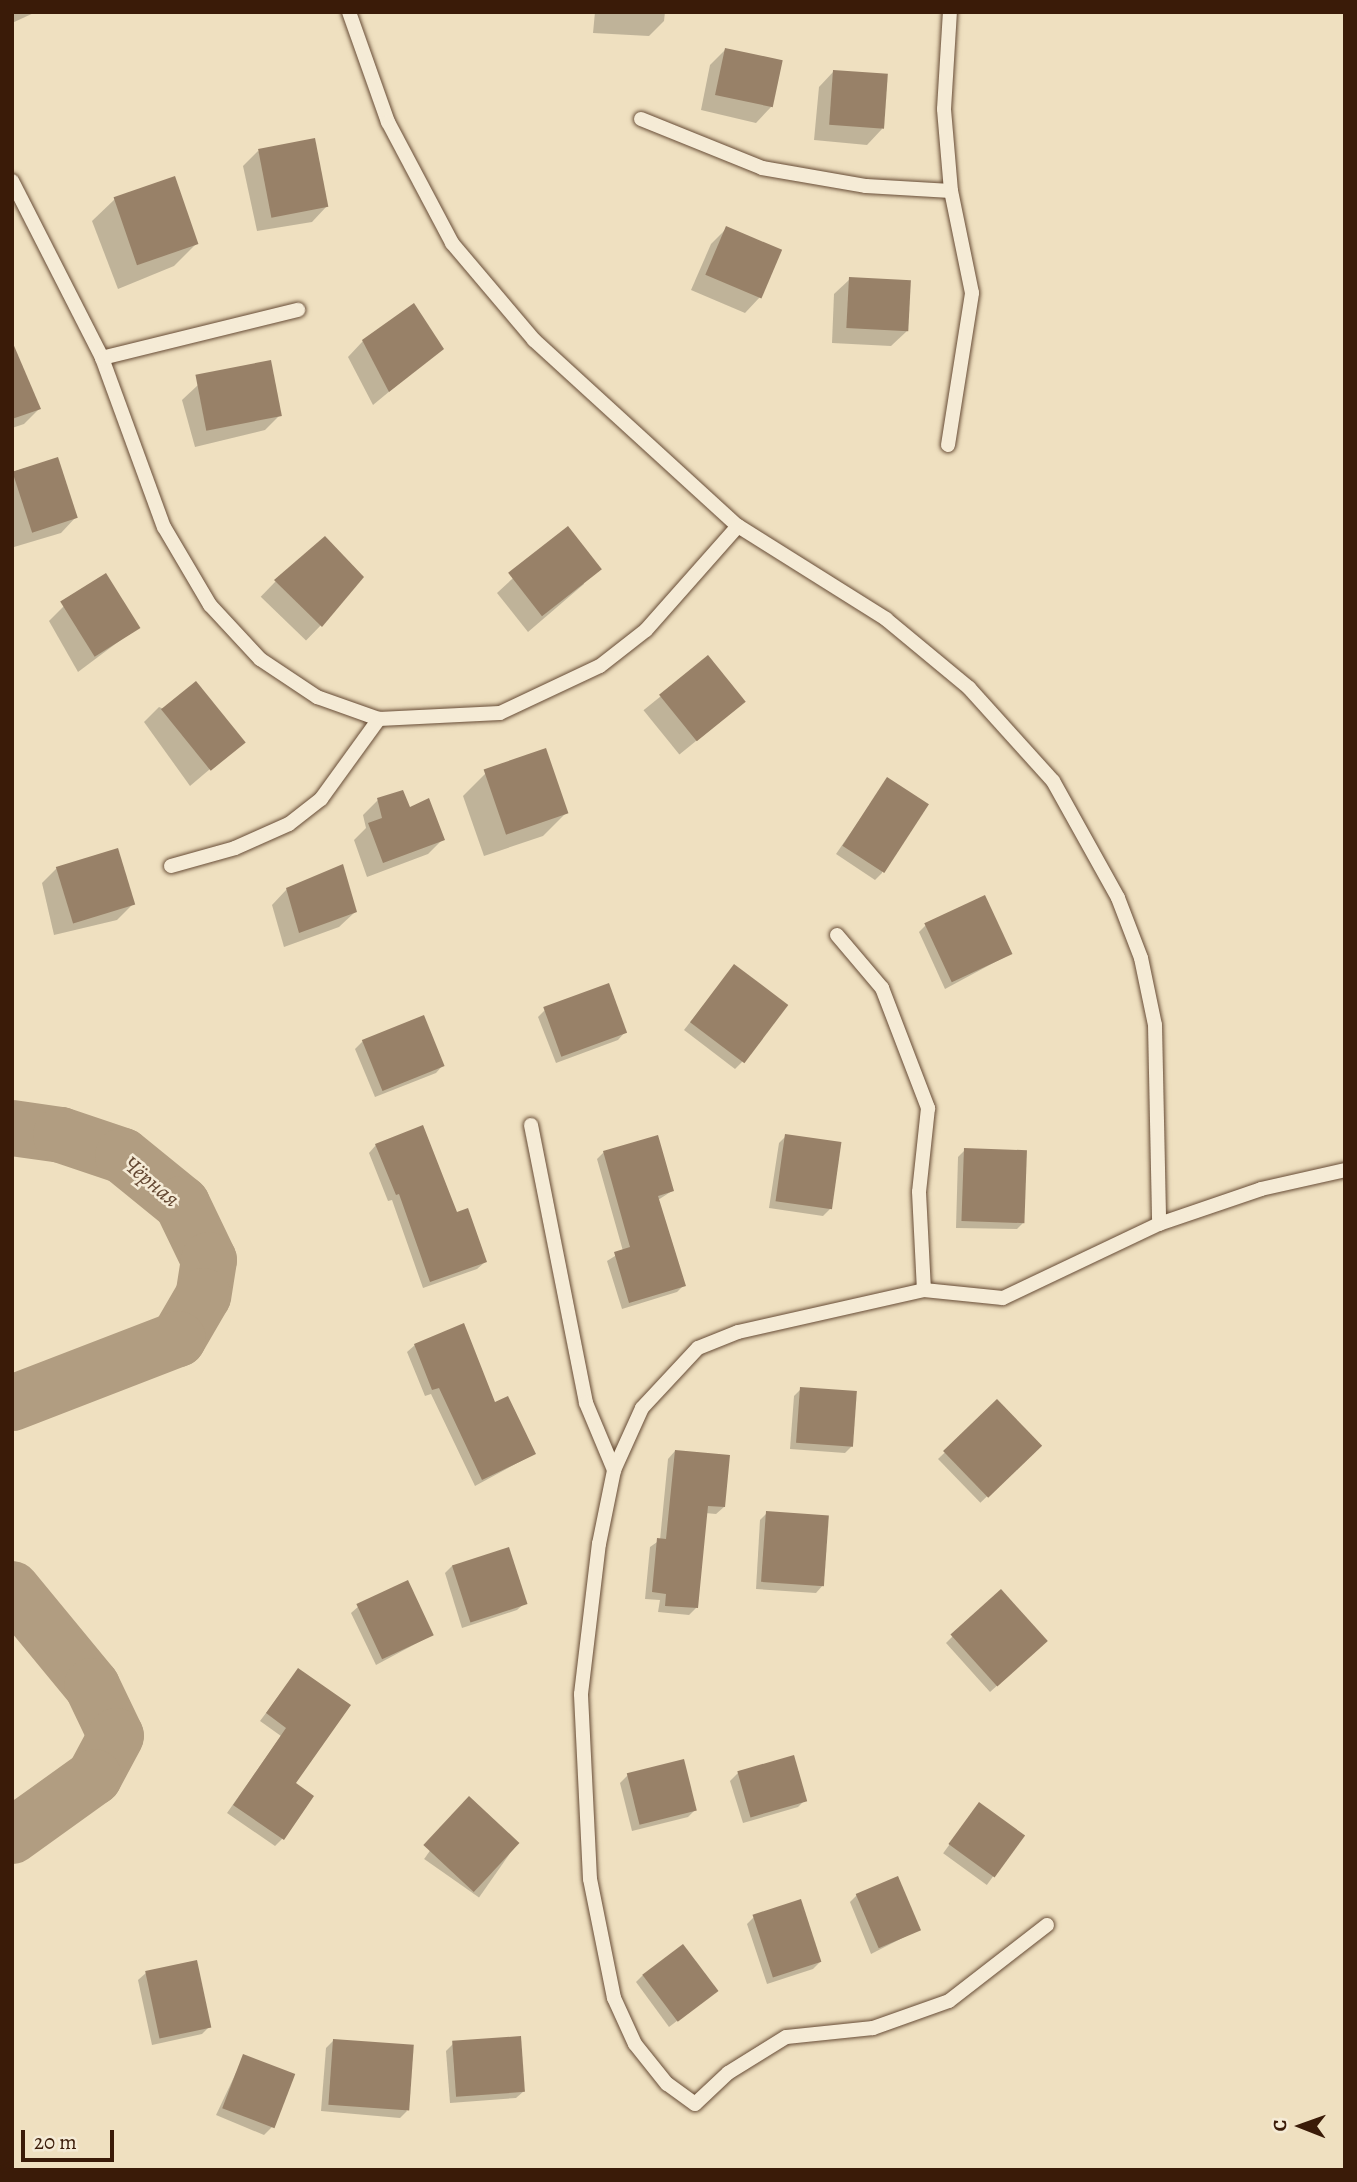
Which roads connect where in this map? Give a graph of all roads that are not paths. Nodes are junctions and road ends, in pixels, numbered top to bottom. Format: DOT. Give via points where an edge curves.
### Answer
graph roads {
  1 [pos="349,12"];
  2 [pos="950,12"];
  3 [pos="641,119"];
  4 [pos="12,181"];
  5 [pos="951,191"];
  6 [pos="298,310"];
  7 [pos="102,358"];
  8 [pos="948,444"];
  9 [pos="738,526"];
  10 [pos="379,719"];
  11 [pos="171,866"];
  12 [pos="837,935"];
  13 [pos="531,1125"];
  14 [pos="1345,1170"];
  15 [pos="1159,1224"];
  16 [pos="924,1290"];
  17 [pos="614,1470"];
  18 [pos="1047,1925"];
  1 -- 9 [label="lane" via="388,122 452,243 534,340"];
  2 -- 5 [label="lane" via="944,108"];
  3 -- 5 [label="lane" via="762,168 866,186"];
  4 -- 7 [label="lane"];
  5 -- 8 [label="lane" via="972,293"];
  6 -- 7 [label="lane"];
  7 -- 10 [label="lane" via="164,527 211,605 260,659 317,697"];
  9 -- 10 [label="lane" via="646,630 600,666 500,713"];
  9 -- 15 [label="lane" via="886,619 969,688 1053,781 1118,898 1141,958 1155,1025"];
  10 -- 11 [label="lane" via="320,799 289,824 235,848"];
  12 -- 16 [label="lane" via="882,988 928,1108 919,1192"];
  13 -- 17 [label="lane" via="586,1402"];
  14 -- 15 [label="lane" via="1261,1189"];
  15 -- 16 [label="lane" via="1003,1298"];
  16 -- 17 [label="lane" via="738,1332 698,1348 642,1408"];
  17 -- 18 [label="lane" via="599,1544 581,1694 590,1879 614,1998 635,2044 667,2084 695,2104 728,2073 786,2036 873,2028 949,2001"];
}
